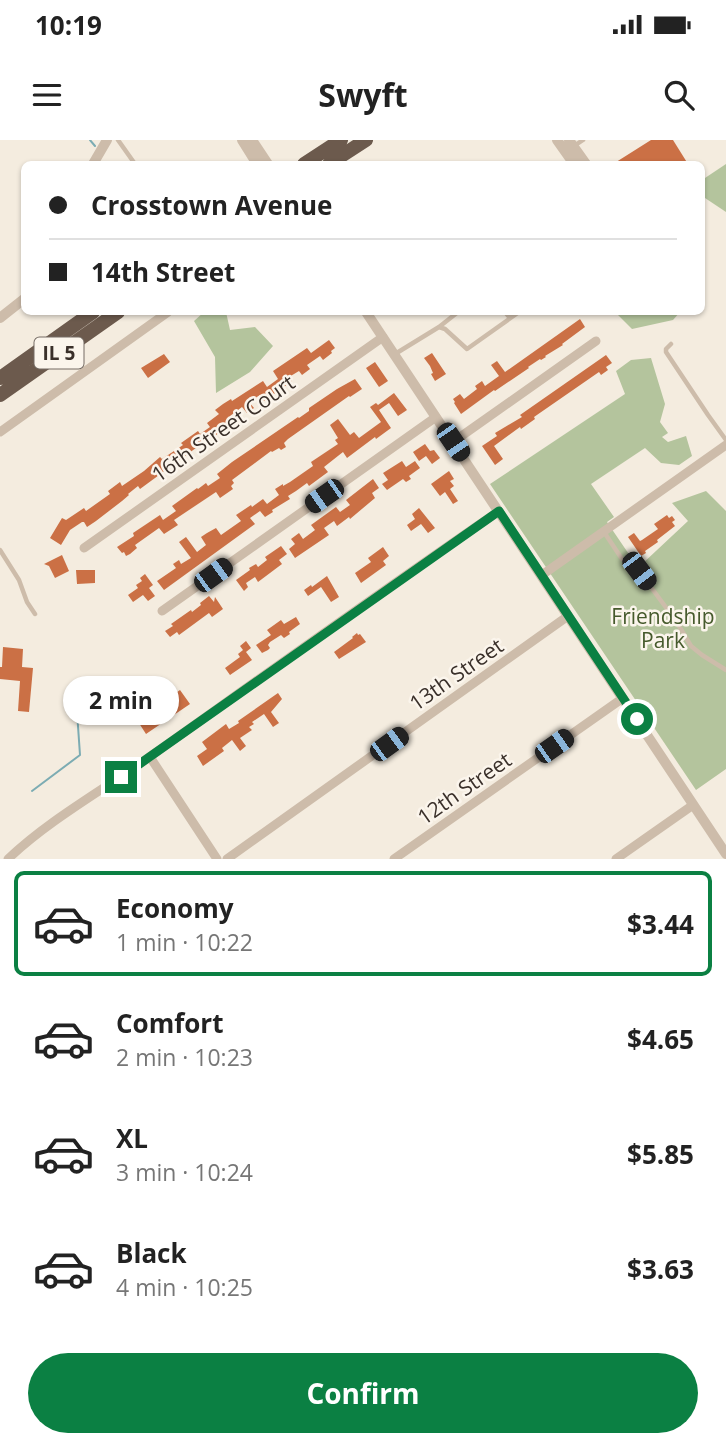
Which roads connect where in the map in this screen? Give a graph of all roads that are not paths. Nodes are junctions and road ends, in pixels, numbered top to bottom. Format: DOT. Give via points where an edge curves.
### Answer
graph roads {
  1 [pos="107,140"];
  2 [pos="118,140"];
  3 [pos="242,140"];
  4 [pos="252,140"];
  5 [pos="341,140"];
  6 [pos="366,140"];
  7 [pos="556,140"];
  8 [pos="575,142"];
  9 [pos="95,161"];
  10 [pos="133,161"];
  11 [pos="255,161"];
  12 [pos="266,161"];
  13 [pos="309,161"];
  14 [pos="334,161"];
  15 [pos="572,161"];
  16 [pos="584,161"];
  17 [pos="21,301"];
  18 [pos="89,315"];
  19 [pos="114,315"];
  20 [pos="164,315"];
  21 [pos="368,315"];
  22 [pos="454,315"];
  23 [pos="508,315"];
  24 [pos="514,315"];
  25 [pos="0,318"];
  26 [pos="510,318"];
  27 [pos="439,327"];
  28 [pos="383,337"];
  29 [pos="596,341"];
  30 [pos="671,344"];
  31 [pos="395,355"];
  32 [pos="0,378"];
  33 [pos="0,395"];
  34 [pos="436,416"];
  35 [pos="0,432"];
  36 [pos="726,440"];
  37 [pos="453,442"];
  38 [pos="726,445"];
  39 [pos="499,511"];
  40 [pos="604,532"];
  41 [pos="84,548"];
  42 [pos="0,550"];
  43 [pos="542,575"];
  44 [pos="162,611"];
  45 [pos="34,614"];
  46 [pos="568,616"];
  47 [pos="726,670"];
  48 [pos="623,698"];
  49 [pos="150,757"];
  50 [pos="693,804"];
  51 [pos="722,841"];
  52 [pos="726,854"];
  53 [pos="9,859"];
  54 [pos="217,859"];
  55 [pos="227,859"];
  56 [pos="394,859"];
  57 [pos="616,859"];
  1 -- 9 [label="street"];
  2 -- 10 [label="lane"];
  3 -- 11 [label="street"];
  4 -- 12 [label="street"];
  5 -- 13 [label="highway"];
  6 -- 14 [label="highway"];
  7 -- 15 [label="street"];
  8 -- 16 [label="street"];
  17 -- 25 [label="street"];
  18 -- 32 [label="highway, IL 5"];
  19 -- 33 [label="highway, IL 5"];
  20 -- 35 [label="street"];
  21 -- 28 [label="street"];
  22 -- 27 [label="lane"];
  23 -- 26 [label="lane"];
  24 -- 26 [label="lane"];
  26 -- 27 [label="lane" via="467,349"];
  27 -- 31 [label="lane"];
  28 -- 31 [label="street"];
  28 -- 41 [label="street, 16th Street Court"];
  29 -- 37 [label="street"];
  30 -- 36 [label="lane" via="666,352"];
  31 -- 34 [label="street"];
  34 -- 37 [label="street"];
  34 -- 44 [label="street"];
  37 -- 39 [label="street"];
  38 -- 40 [label="street"];
  39 -- 43 [label="street"];
  39 -- 49 [label="street"];
  40 -- 43 [label="street"];
  40 -- 47 [label="lane" via="622,559 639,571 691,646"];
  42 -- 45 [label="lane"];
  43 -- 46 [label="street"];
  46 -- 48 [label="street"];
  46 -- 55 [label="street, 13th Street"];
  48 -- 50 [label="street"];
  48 -- 56 [label="street, 12th Street"];
  49 -- 53 [label="street"];
  49 -- 54 [label="street"];
  50 -- 51 [label="street"];
  50 -- 57 [label="street"];
  51 -- 52 [label="street"];
}
